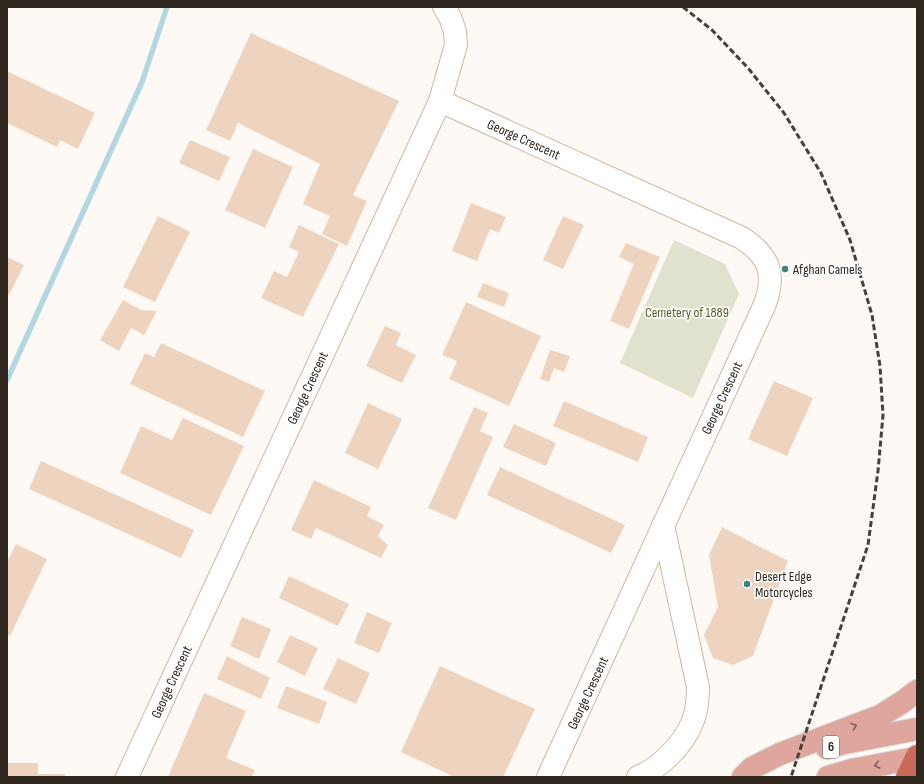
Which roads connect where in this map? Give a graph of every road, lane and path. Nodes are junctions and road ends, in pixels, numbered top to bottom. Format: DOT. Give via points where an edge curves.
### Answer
graph roads {
  1 [pos="444,7"];
  2 [pos="440,101"];
  3 [pos="663,526"];
  4 [pos="917,691"];
  5 [pos="917,730"];
  6 [pos="914,762"];
  7 [pos="556,773"];
  8 [pos="127,777"];
  9 [pos="638,777"];
  10 [pos="743,777"];
  11 [pos="750,777"];
  12 [pos="828,777"];
  1 -- 2 [label="street" via="451,19 456,45"];
  2 -- 3 [label="street, George Crescent" via="742,238 755,247 764,258 769,270 770,284 765,304"];
  2 -- 8 [label="street, George Crescent"];
  3 -- 7 [label="street, George Crescent"];
  3 -- 9 [label="street" via="698,687 698,704 692,723 666,759"];
  10 -- 4 [label="main road, one-way" via="752,768 780,754 880,716"];
  5 -- 11 [label="main road, 6" via="838,745 798,757"];
  6 -- 12 [label="main road, 6, one-way" via="852,770"];
}
